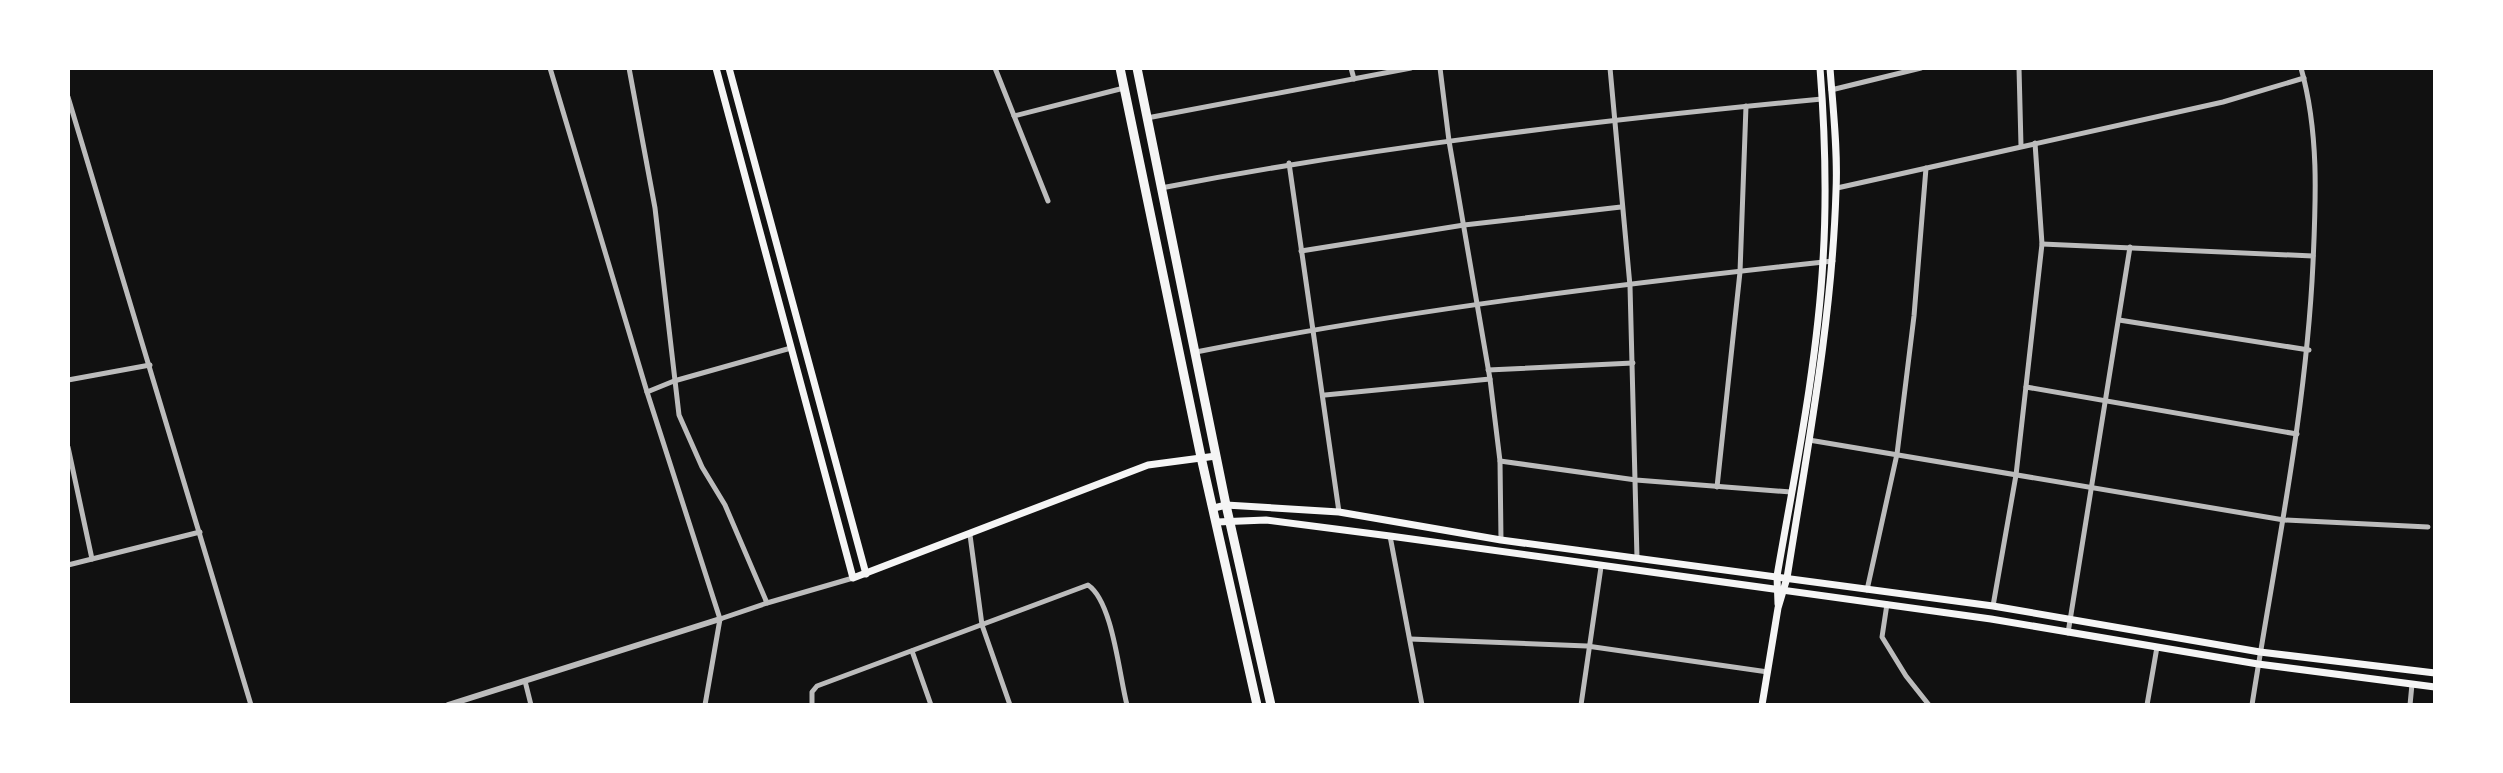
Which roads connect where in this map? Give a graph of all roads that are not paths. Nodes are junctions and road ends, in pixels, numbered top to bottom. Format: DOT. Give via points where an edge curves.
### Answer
graph roads {
  1 [pos="550,68"];
  2 [pos="629,68"];
  3 [pos="716,68"];
  4 [pos="729,68"];
  5 [pos="995,68"];
  6 [pos="1121,68"];
  7 [pos="1137,68"];
  8 [pos="1351,68"];
  9 [pos="1411,68"];
  10 [pos="1440,68"];
  11 [pos="1610,68"];
  12 [pos="1820,68"];
  13 [pos="1830,68"];
  14 [pos="1920,68"];
  15 [pos="2019,68"];
  16 [pos="2301,68"];
  17 [pos="2304,78"];
  18 [pos="1354,79"];
  19 [pos="1125,88"];
  20 [pos="1831,90"];
  21 [pos="68,97"];
  22 [pos="1822,99"];
  23 [pos="1746,106"];
  24 [pos="1014,116"];
  25 [pos="1147,118"];
  26 [pos="1613,119"];
  27 [pos="1449,141"];
  28 [pos="2035,143"];
  29 [pos="2021,146"];
  30 [pos="1289,163"];
  31 [pos="1926,168"];
  32 [pos="1161,188"];
  33 [pos="1836,188"];
  34 [pos="1048,201"];
  35 [pos="1621,207"];
  36 [pos="1464,225"];
  37 [pos="2042,244"];
  38 [pos="2130,247"];
  39 [pos="1301,251"];
  40 [pos="2314,256"];
  41 [pos="1833,261"];
  42 [pos="1823,262"];
  43 [pos="1740,272"];
  44 [pos="1630,286"];
  45 [pos="1476,305"];
  46 [pos="2119,320"];
  47 [pos="1312,329"];
  48 [pos="791,348"];
  49 [pos="2309,350"];
  50 [pos="1196,352"];
  51 [pos="1633,363"];
  52 [pos="150,365"];
  53 [pos="1488,370"];
  54 [pos="1490,379"];
  55 [pos="68,380"];
  56 [pos="674,381"];
  57 [pos="2026,387"];
  58 [pos="647,392"];
  59 [pos="1325,395"];
  60 [pos="2107,399"];
  61 [pos="2297,434"];
  62 [pos="1808,440"];
  63 [pos="68,447"];
  64 [pos="1897,454"];
  65 [pos="1216,456"];
  66 [pos="1201,457"];
  67 [pos="1500,461"];
  68 [pos="2016,475"];
  69 [pos="1636,480"];
  70 [pos="1717,487"];
  71 [pos="2093,491"];
  72 [pos="1791,492"];
  73 [pos="1226,505"];
  74 [pos="1214,508"];
  75 [pos="1339,512"];
  76 [pos="1229,519"];
  77 [pos="2284,520"];
  78 [pos="1217,522"];
  79 [pos="2428,527"];
  80 [pos="200,532"];
  81 [pos="970,535"];
  82 [pos="1390,536"];
  83 [pos="1501,540"];
  84 [pos="1637,558"];
  85 [pos="92,559"];
  86 [pos="68,565"];
  87 [pos="1601,567"];
  88 [pos="866,573"];
  89 [pos="1777,576"];
  90 [pos="853,578"];
  91 [pos="1787,578"];
  92 [pos="1776,589"];
  93 [pos="1785,590"];
  94 [pos="1867,590"];
  95 [pos="767,603"];
  96 [pos="1887,604"];
  97 [pos="1993,606"];
  98 [pos="1778,608"];
  99 [pos="720,619"];
  100 [pos="2071,619"];
  101 [pos="982,625"];
  102 [pos="2068,633"];
  103 [pos="1410,639"];
  104 [pos="1587,646"];
  105 [pos="2157,647"];
  106 [pos="912,651"];
  107 [pos="2260,652"];
  108 [pos="2258,664"];
  109 [pos="1768,672"];
  110 [pos="2435,673"];
  111 [pos="525,681"];
  112 [pos="2412,684"];
  113 [pos="2435,687"];
  114 [pos="251,705"];
  115 [pos="448,705"];
  116 [pos="531,705"];
  117 [pos="705,705"];
  118 [pos="812,705"];
  119 [pos="931,705"];
  120 [pos="1010,705"];
  121 [pos="1127,705"];
  122 [pos="1257,705"];
  123 [pos="1270,705"];
  124 [pos="1422,705"];
  125 [pos="1581,705"];
  126 [pos="1762,705"];
  127 [pos="1929,705"];
  128 [pos="2147,705"];
  129 [pos="2252,705"];
  130 [pos="2410,705"];
  1 -- 58 [label="street"];
  2 -- 56 [label="street" via="655,208"];
  3 -- 48 [label="main road"];
  4 -- 88 [label="main road"];
  5 -- 24 [label="street"];
  6 -- 19 [label="highway"];
  7 -- 25 [label="highway"];
  8 -- 18 [label="street"];
  9 -- 18 [label="street"];
  10 -- 27 [label="street"];
  11 -- 26 [label="street"];
  12 -- 22 [label="main road"];
  13 -- 20 [label="main road"];
  14 -- 20 [label="street"];
  15 -- 29 [label="street"];
  16 -- 17 [label="street"];
  17 -- 28 [label="street" via="2224,102"];
  17 -- 40 [label="street" via="2316,141"];
  18 -- 25 [label="street"];
  19 -- 24 [label="street"];
  19 -- 66 [label="highway"];
  20 -- 33 [label="main road"];
  21 -- 52 [label="street"];
  22 -- 23 [label="street"];
  22 -- 42 [label="main road"];
  23 -- 26 [label="street"];
  23 -- 43 [label="street"];
  24 -- 34 [label="street"];
  25 -- 32 [label="highway"];
  26 -- 27 [label="street"];
  26 -- 35 [label="street"];
  27 -- 30 [label="street"];
  27 -- 36 [label="street"];
  28 -- 29 [label="street"];
  28 -- 37 [label="street"];
  29 -- 31 [label="street"];
  30 -- 32 [label="street"];
  30 -- 39 [label="street"];
  31 -- 33 [label="street"];
  31 -- 64 [label="street"];
  32 -- 50 [label="highway"];
  33 -- 41 [label="main road"];
  35 -- 36 [label="street"];
  35 -- 44 [label="street"];
  36 -- 39 [label="street"];
  36 -- 45 [label="street"];
  37 -- 38 [label="street"];
  37 -- 57 [label="street"];
  38 -- 40 [label="street"];
  38 -- 46 [label="street"];
  39 -- 47 [label="street"];
  40 -- 49 [label="street"];
  41 -- 42 [label="street"];
  41 -- 62 [label="main road"];
  42 -- 43 [label="street"];
  42 -- 72 [label="main road" via="1815,345"];
  43 -- 44 [label="street"];
  43 -- 70 [label="street"];
  44 -- 45 [label="street"];
  44 -- 51 [label="street"];
  45 -- 47 [label="street"];
  45 -- 53 [label="street"];
  46 -- 49 [label="street"];
  46 -- 60 [label="street"];
  47 -- 50 [label="street"];
  47 -- 59 [label="street"];
  48 -- 56 [label="street"];
  48 -- 90 [label="main road"];
  49 -- 61 [label="street"];
  50 -- 65 [label="highway"];
  51 -- 53 [label="street"];
  51 -- 69 [label="street"];
  52 -- 55 [label="street"];
  52 -- 80 [label="street"];
  53 -- 54 [label="street"];
  54 -- 59 [label="street"];
  54 -- 67 [label="street"];
  56 -- 58 [label="street"];
  56 -- 95 [label="street" via="679,415"];
  57 -- 60 [label="street"];
  57 -- 68 [label="street"];
  58 -- 99 [label="street"];
  59 -- 75 [label="street"];
  60 -- 61 [label="street"];
  60 -- 71 [label="street"];
  61 -- 77 [label="street"];
  62 -- 64 [label="street"];
  62 -- 91 [label="main road"];
  63 -- 85 [label="street"];
  64 -- 68 [label="street"];
  64 -- 94 [label="street"];
  65 -- 66 [label="main road"];
  65 -- 73 [label="highway"];
  66 -- 74 [label="highway"];
  66 -- 81 [label="main road" via="1148,465"];
  67 -- 69 [label="street"];
  67 -- 83 [label="street"];
  68 -- 71 [label="street"];
  68 -- 97 [label="street"];
  69 -- 70 [label="street"];
  69 -- 84 [label="street"];
  70 -- 72 [label="street"];
  71 -- 77 [label="street"];
  71 -- 100 [label="street"];
  72 -- 89 [label="main road"];
  73 -- 74 [label="main road"];
  73 -- 75 [label="main road"];
  73 -- 76 [label="highway"];
  74 -- 78 [label="highway"];
  75 -- 83 [label="main road"];
  76 -- 78 [label="main road"];
  76 -- 82 [label="main road"];
  76 -- 123 [label="highway"];
  77 -- 79 [label="street"];
  77 -- 107 [label="street"];
  78 -- 122 [label="highway"];
  80 -- 85 [label="street"];
  80 -- 114 [label="street"];
  81 -- 88 [label="main road"];
  81 -- 101 [label="street"];
  82 -- 87 [label="main road"];
  82 -- 103 [label="street"];
  83 -- 84 [label="main road"];
  84 -- 89 [label="main road"];
  85 -- 86 [label="street"];
  87 -- 92 [label="main road"];
  87 -- 104 [label="street"];
  88 -- 90 [label="main road"];
  89 -- 91 [label="main road"];
  89 -- 92 [label="main road"];
  90 -- 95 [label="street"];
  91 -- 93 [label="main road"];
  91 -- 94 [label="main road"];
  92 -- 93 [label="main road"];
  92 -- 98 [label="main road"];
  93 -- 96 [label="main road"];
  93 -- 98 [label="main road"];
  94 -- 97 [label="main road"];
  95 -- 99 [label="street"];
  96 -- 102 [label="main road"];
  96 -- 127 [label="street" via="1882,637"];
  97 -- 100 [label="main road"];
  98 -- 109 [label="main road"];
  99 -- 111 [label="street"];
  99 -- 117 [label="street"];
  100 -- 102 [label="street"];
  100 -- 107 [label="main road"];
  101 -- 106 [label="street"];
  101 -- 120 [label="street"];
  101 -- 121 [label="street" via="1088,585 1097,591 1106,612"];
  102 -- 105 [label="main road"];
  103 -- 104 [label="street"];
  103 -- 124 [label="street"];
  104 -- 109 [label="street"];
  104 -- 125 [label="street"];
  105 -- 108 [label="main road"];
  105 -- 128 [label="street"];
  106 -- 118 [label="street" via="817,686"];
  106 -- 119 [label="street"];
  107 -- 108 [label="street"];
  107 -- 110 [label="main road"];
  108 -- 112 [label="main road"];
  108 -- 129 [label="street"];
  109 -- 126 [label="main road"];
  111 -- 115 [label="street"];
  111 -- 116 [label="street"];
  112 -- 113 [label="main road"];
  112 -- 130 [label="street"];
}
